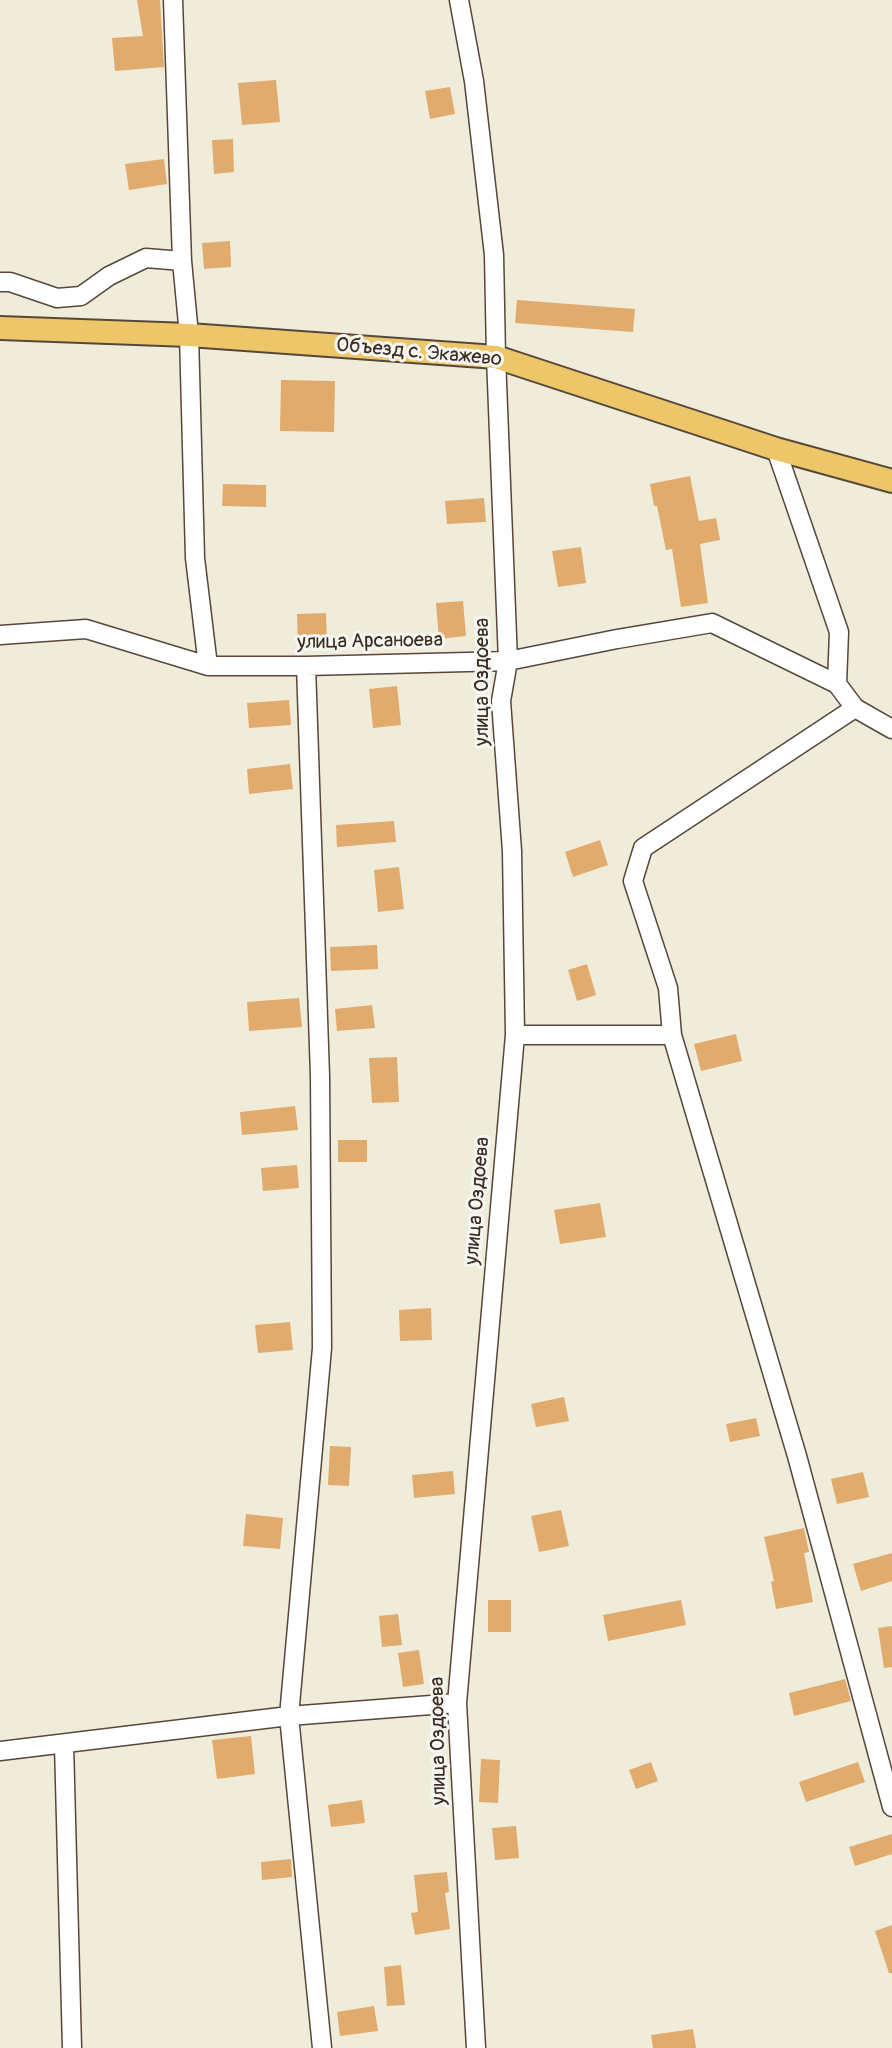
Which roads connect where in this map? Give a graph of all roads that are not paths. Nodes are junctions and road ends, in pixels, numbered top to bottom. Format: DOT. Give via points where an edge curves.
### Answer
graph roads {
  1 [pos="173,0"];
  2 [pos="459,0"];
  3 [pos="182,261"];
  4 [pos="0,282"];
  5 [pos="0,328"];
  6 [pos="189,335"];
  7 [pos="496,357"];
  8 [pos="776,449"];
  9 [pos="892,481"];
  10 [pos="0,635"];
  11 [pos="508,661"];
  12 [pos="208,666"];
  13 [pos="306,666"];
  14 [pos="837,684"];
  15 [pos="855,708"];
  16 [pos="892,729"];
  17 [pos="515,1035"];
  18 [pos="672,1035"];
  19 [pos="457,1703"];
  20 [pos="289,1716"];
  21 [pos="64,1744"];
  22 [pos="0,1751"];
  23 [pos="892,1807"];
  24 [pos="72,2048"];
  25 [pos="322,2048"];
  26 [pos="476,2048"];
  1 -- 3 [label="street"];
  2 -- 7 [label="street, улица Оздоева" via="474,81 494,255"];
  3 -- 4 [label="street" via="146,258 109,276 81,296 57,298"];
  3 -- 6 [label="street"];
  5 -- 6 [label="main road, Объезд с. Экажево"];
  6 -- 7 [label="main road, Объезд с. Экажево"];
  6 -- 12 [label="street" via="195,558"];
  7 -- 8 [label="main road, Объезд с. Экажево"];
  7 -- 11 [label="street, улица Оздоева"];
  8 -- 9 [label="main road, Объезд с. Экажево"];
  8 -- 14 [label="street" via="839,632"];
  10 -- 12 [label="street, улица Арсаноева" via="86,629"];
  11 -- 13 [label="street, улица Арсаноева"];
  11 -- 14 [label="street, улица Арсаноева" via="712,623"];
  11 -- 17 [label="street, улица Оздоева" via="501,701 512,851"];
  12 -- 13 [label="street, улица Арсаноева"];
  13 -- 20 [label="street" via="320,1076 322,1348"];
  14 -- 15 [label="street, улица Арсаноева"];
  15 -- 16 [label="street, улица Арсаноева"];
  15 -- 18 [label="street" via="643,849 633,881 668,988"];
  17 -- 18 [label="street"];
  17 -- 19 [label="street, улица Оздоева"];
  18 -- 23 [label="street" via="797,1456"];
  19 -- 20 [label="street"];
  19 -- 26 [label="street, улица Оздоева"];
  20 -- 21 [label="street"];
  20 -- 25 [label="street"];
  21 -- 22 [label="street"];
  21 -- 24 [label="street"];
}
